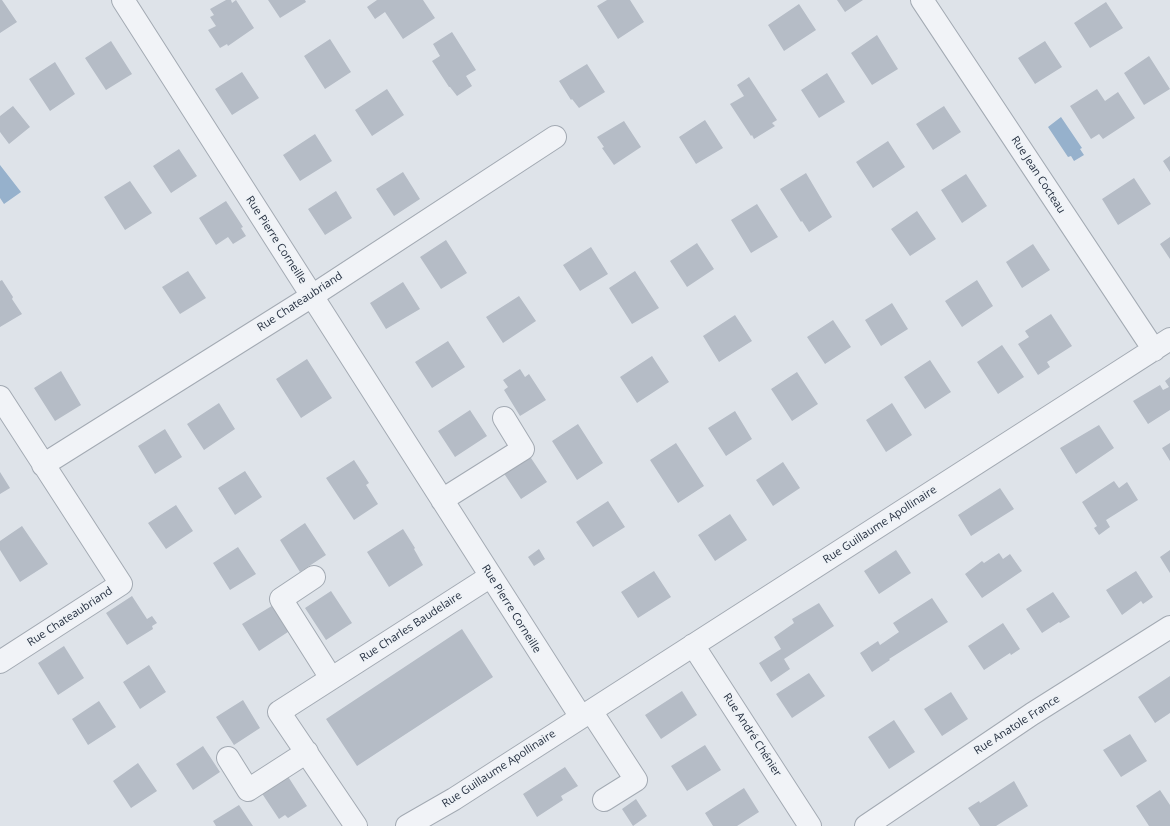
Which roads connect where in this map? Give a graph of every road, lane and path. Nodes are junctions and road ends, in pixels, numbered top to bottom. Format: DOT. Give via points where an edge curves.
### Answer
graph roads {
  1 [pos="123,0"];
  2 [pos="922,0"];
  3 [pos="555,137"];
  4 [pos="312,296"];
  5 [pos="1162,344"];
  6 [pos="0,397"];
  7 [pos="504,418"];
  8 [pos="44,465"];
  9 [pos="442,500"];
  10 [pos="491,576"];
  11 [pos="314,577"];
  12 [pos="1170,627"];
  13 [pos="693,645"];
  14 [pos="0,662"];
  15 [pos="331,678"];
  16 [pos="586,714"];
  17 [pos="307,752"];
  18 [pos="228,758"];
  19 [pos="604,800"];
  20 [pos="356,826"];
  21 [pos="407,826"];
  22 [pos="810,826"];
  23 [pos="866,826"];
  1 -- 4 [label="street, Rue Pierre Corneille"];
  2 -- 5 [label="street, Rue Jean Cocteau"];
  3 -- 4 [label="street, Rue Chateaubriand"];
  4 -- 8 [label="street, Rue Chateaubriand"];
  4 -- 9 [label="street, Rue Pierre Corneille"];
  5 -- 13 [label="street, Rue Guillaume Apollinaire"];
  6 -- 8 [label="street, Rue Chateaubriand"];
  7 -- 9 [label="street" via="523,449"];
  8 -- 14 [label="street, Rue Chateaubriand" via="121,584"];
  9 -- 10 [label="street, Rue Pierre Corneille"];
  10 -- 15 [label="street, Rue Charles Baudelaire"];
  10 -- 16 [label="street, Rue Pierre Corneille"];
  11 -- 15 [label="street" via="281,599"];
  12 -- 23 [label="street, Rue Anatole France" via="1032,714"];
  13 -- 16 [label="street, Rue Guillaume Apollinaire"];
  13 -- 22 [label="street, Rue André Chénier"];
  15 -- 17 [label="street, Rue Charles Baudelaire" via="279,712"];
  16 -- 19 [label="street" via="636,780"];
  16 -- 21 [label="street, Rue Guillaume Apollinaire" via="454,799"];
  17 -- 18 [label="street" via="248,790"];
  17 -- 20 [label="street, Rue Charles Baudelaire"];
}
